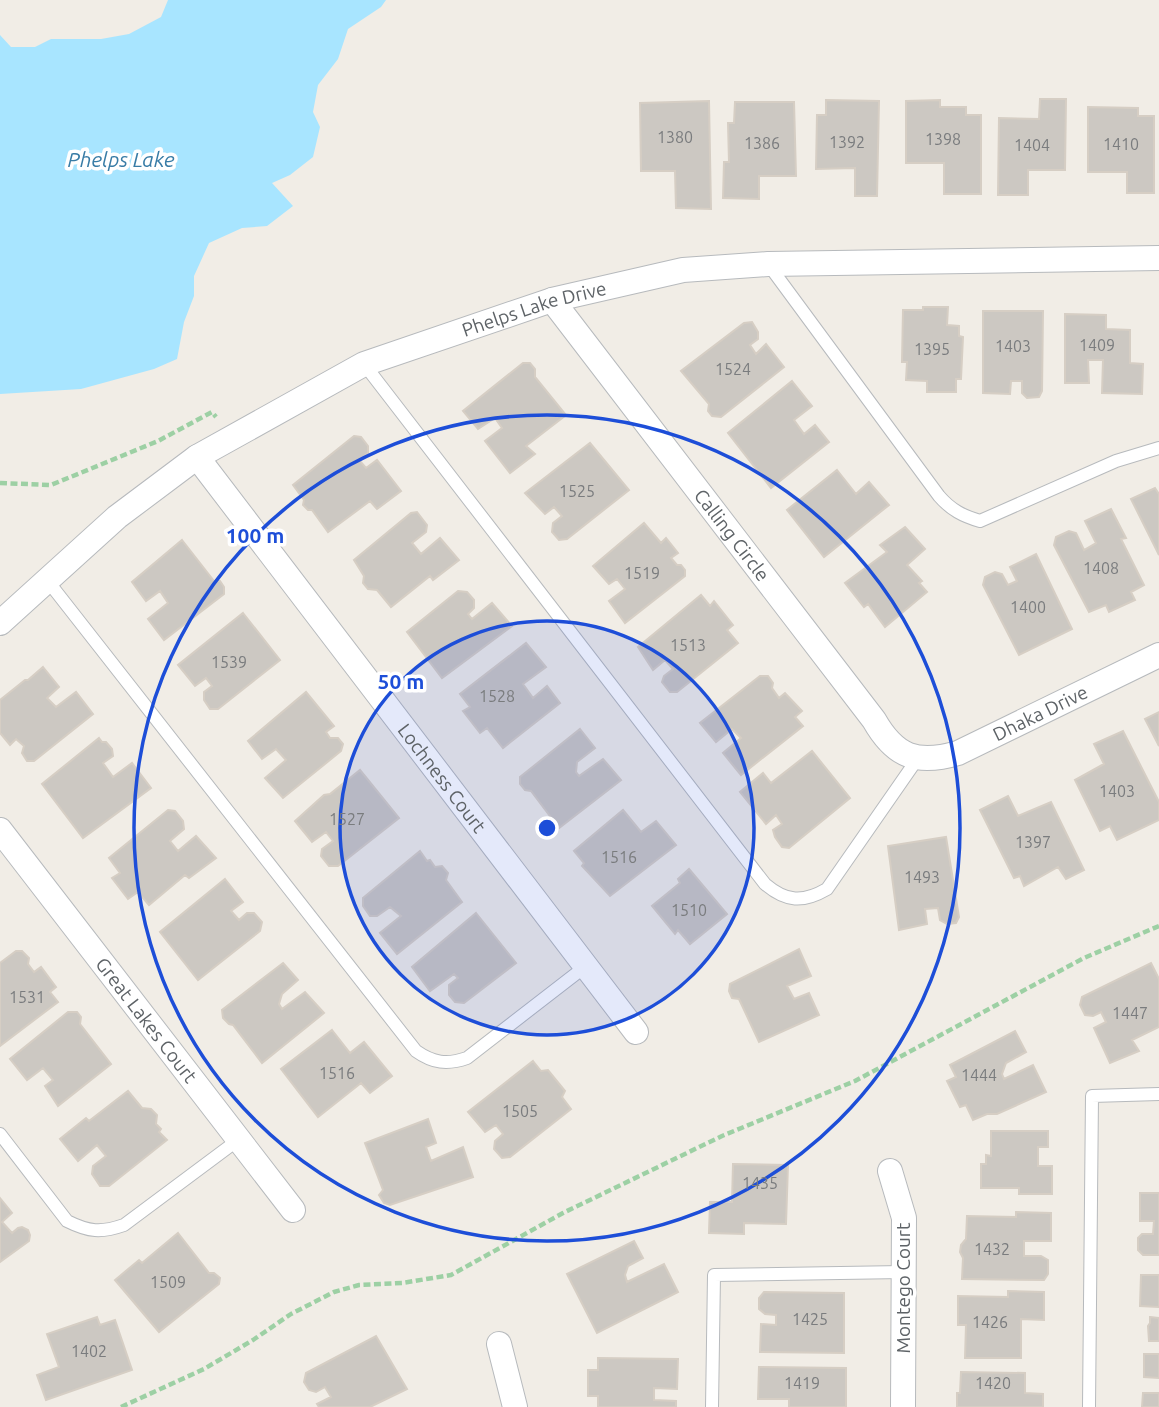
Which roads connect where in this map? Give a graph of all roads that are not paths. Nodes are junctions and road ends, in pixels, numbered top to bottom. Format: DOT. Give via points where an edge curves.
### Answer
graph roads {
  1 [pos="1159,258"];
  2 [pos="768,264"];
  3 [pos="552,300"];
  4 [pos="364,364"];
  5 [pos="1159,448"];
  6 [pos="197,457"];
  7 [pos="47,580"];
  8 [pos="0,623"];
  9 [pos="1159,655"];
  10 [pos="918,758"];
  11 [pos="0,830"];
  12 [pos="586,966"];
  13 [pos="636,1032"];
  14 [pos="1159,1094"];
  15 [pos="0,1134"];
  16 [pos="239,1140"];
  17 [pos="890,1171"];
  18 [pos="293,1210"];
  19 [pos="903,1272"];
  20 [pos="499,1344"];
  21 [pos="514,1407"];
  22 [pos="712,1407"];
  23 [pos="903,1407"];
  24 [pos="1089,1407"];
  1 -- 2 [label="street, Phelps Lake Drive"];
  2 -- 3 [label="street, Phelps Lake Drive" via="683,270"];
  2 -- 5 [label="lane" via="939,496 964,517 980,522 1116,461"];
  3 -- 4 [label="street, Phelps Lake Drive"];
  3 -- 10 [label="street, Calling Circle" via="884,737 899,751"];
  4 -- 6 [label="street, Phelps Lake Drive"];
  4 -- 10 [label="lane" via="775,893 802,899 827,889"];
  6 -- 7 [label="street, Phelps Lake Drive" via="117,517"];
  6 -- 12 [label="street, Lochness Court"];
  7 -- 8 [label="street, Phelps Lake Drive"];
  7 -- 12 [label="lane" via="416,1051 440,1062 467,1058"];
  9 -- 10 [label="street, Dhaka Drive" via="958,753"];
  11 -- 16 [label="street, Great Lakes Court"];
  12 -- 13 [label="street, Lochness Court"];
  14 -- 24 [label="lane" via="1092,1096"];
  15 -- 16 [label="lane" via="67,1221 95,1231 124,1225"];
  16 -- 18 [label="street, Great Lakes Court"];
  17 -- 19 [label="street, Montego Court" via="904,1218"];
  19 -- 22 [label="lane" via="714,1275"];
  19 -- 23 [label="street, Montego Court"];
  20 -- 21 [label="street"];
}
